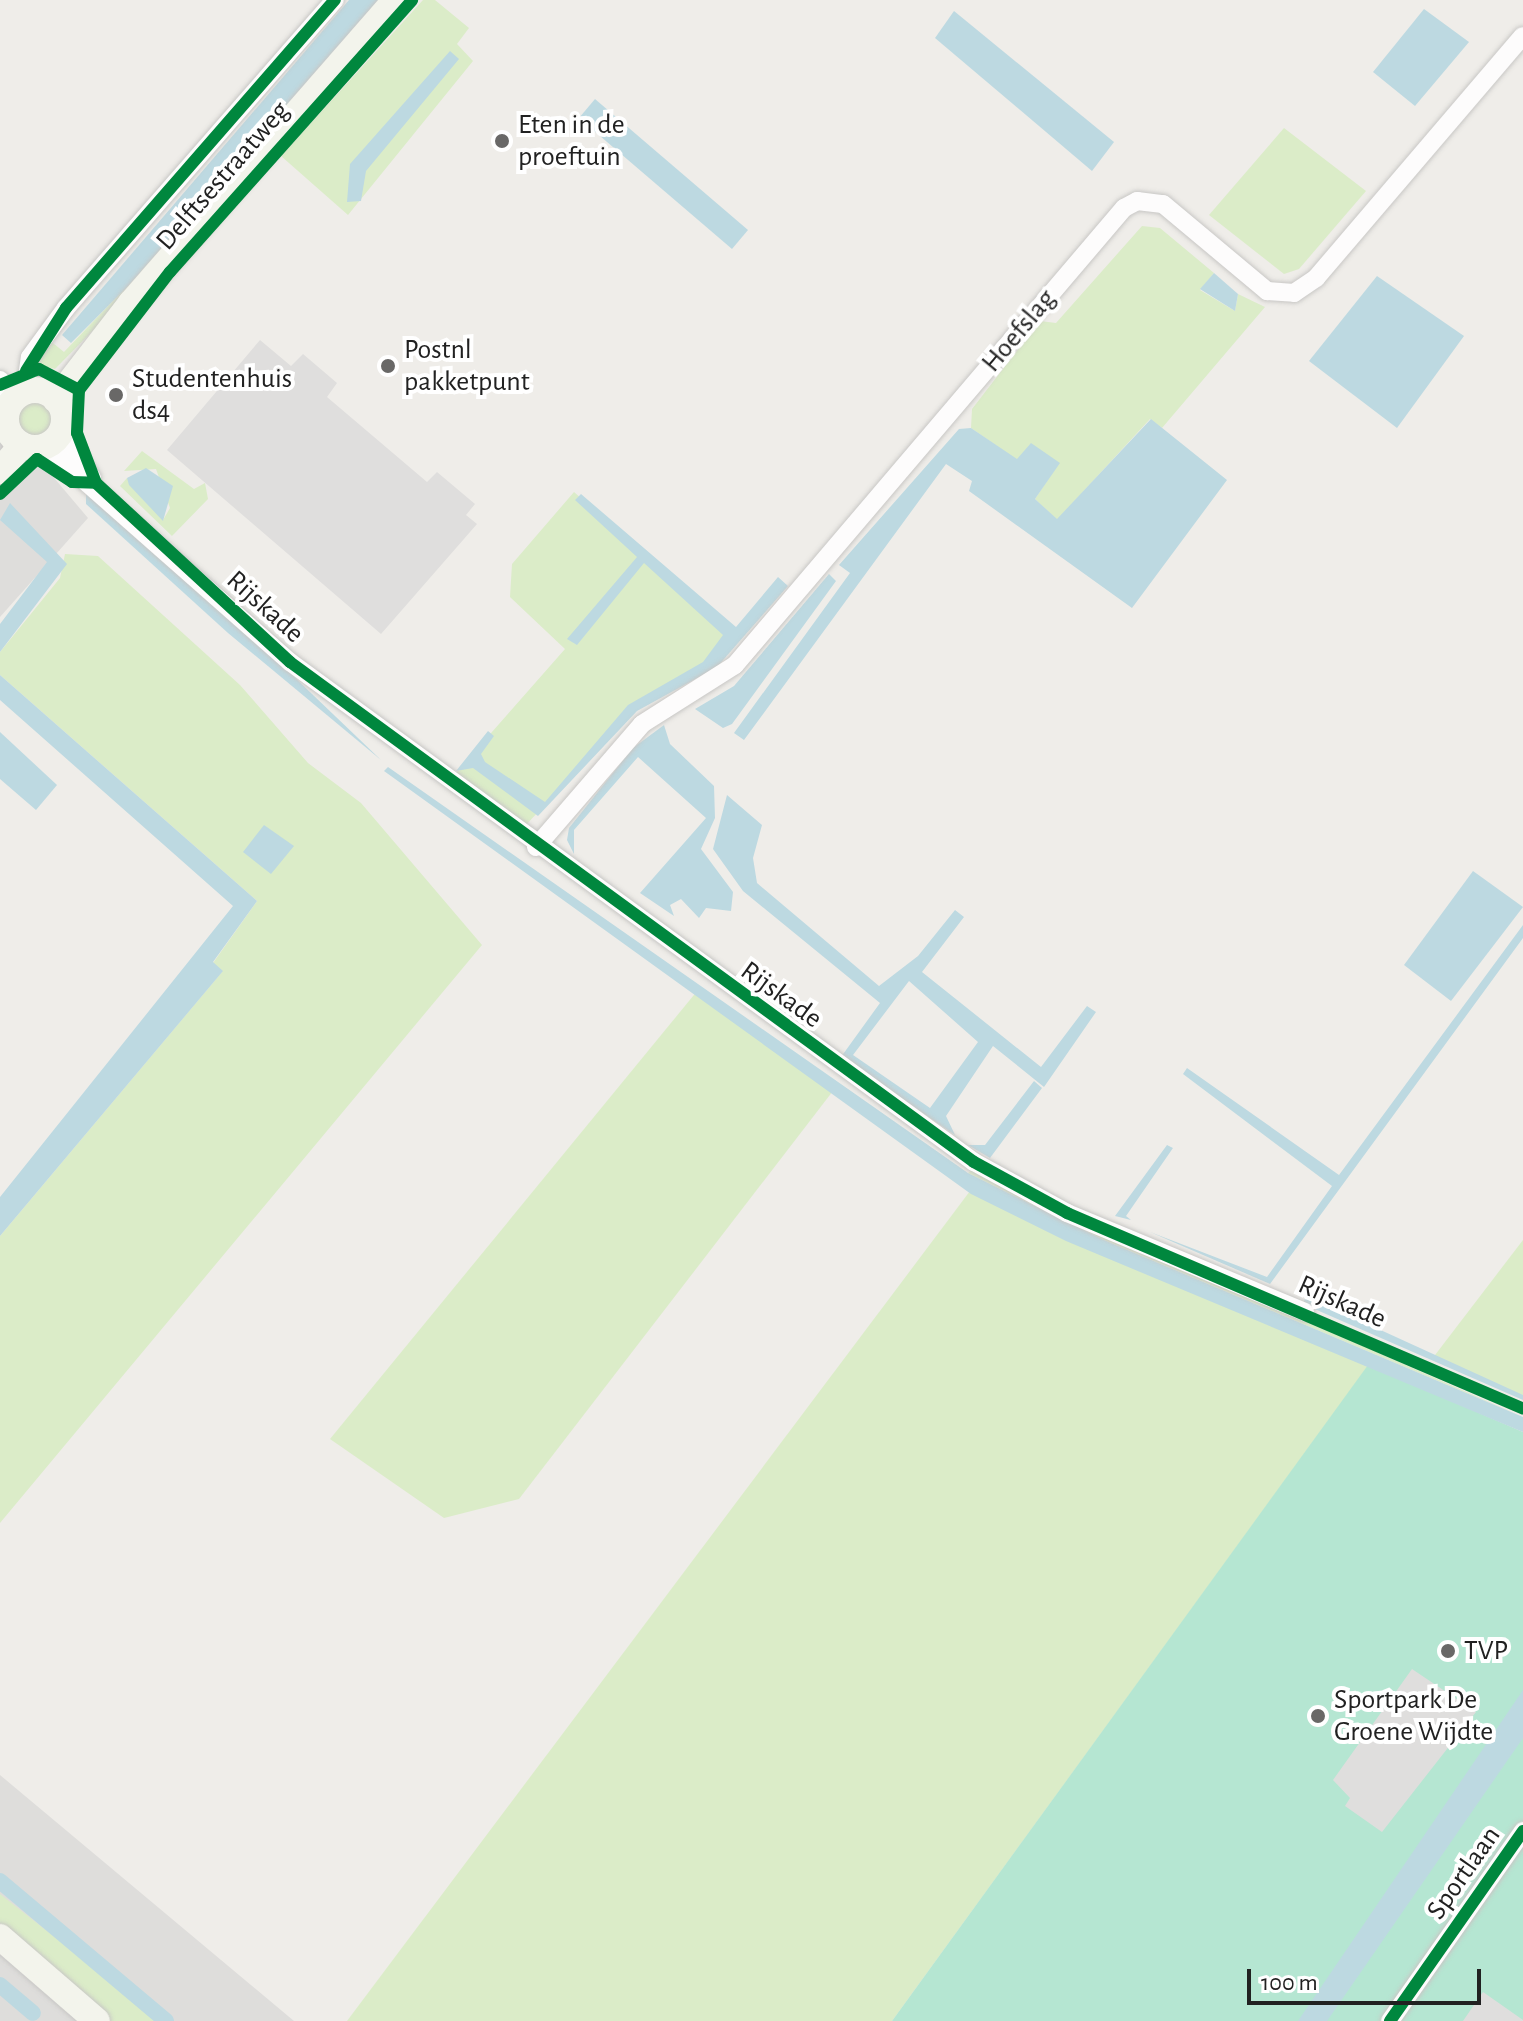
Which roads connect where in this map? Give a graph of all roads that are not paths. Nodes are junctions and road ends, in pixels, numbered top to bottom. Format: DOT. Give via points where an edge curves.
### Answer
graph roads {
  1 [pos="335,0"];
  2 [pos="395,0"];
  3 [pos="1523,36"];
  4 [pos="24,414"];
  5 [pos="0,471"];
  6 [pos="536,847"];
  7 [pos="1305,1312"];
  8 [pos="1523,1831"];
  9 [pos="0,1937"];
  10 [pos="97,2021"];
  11 [pos="1390,2021"];
  1 -- 4 [label="street, Delftsestraatweg" via="66,308 30,357"];
  2 -- 4 [label="main road, Delftsestraatweg" via="131,303"];
  3 -- 6 [label="street, Hoefslag" via="1316,278 1294,293 1267,291 1163,204 1137,201 1124,208 735,665 642,724"];
  4 -- 5 [label="main road"];
  4 -- 6 [label="street, Rijskade" via="290,662"];
  6 -- 7 [label="street, Rijskade" via="1018,1190"];
  8 -- 11 [label="street, Sportlaan"];
  9 -- 10 [label="main road"];
}
